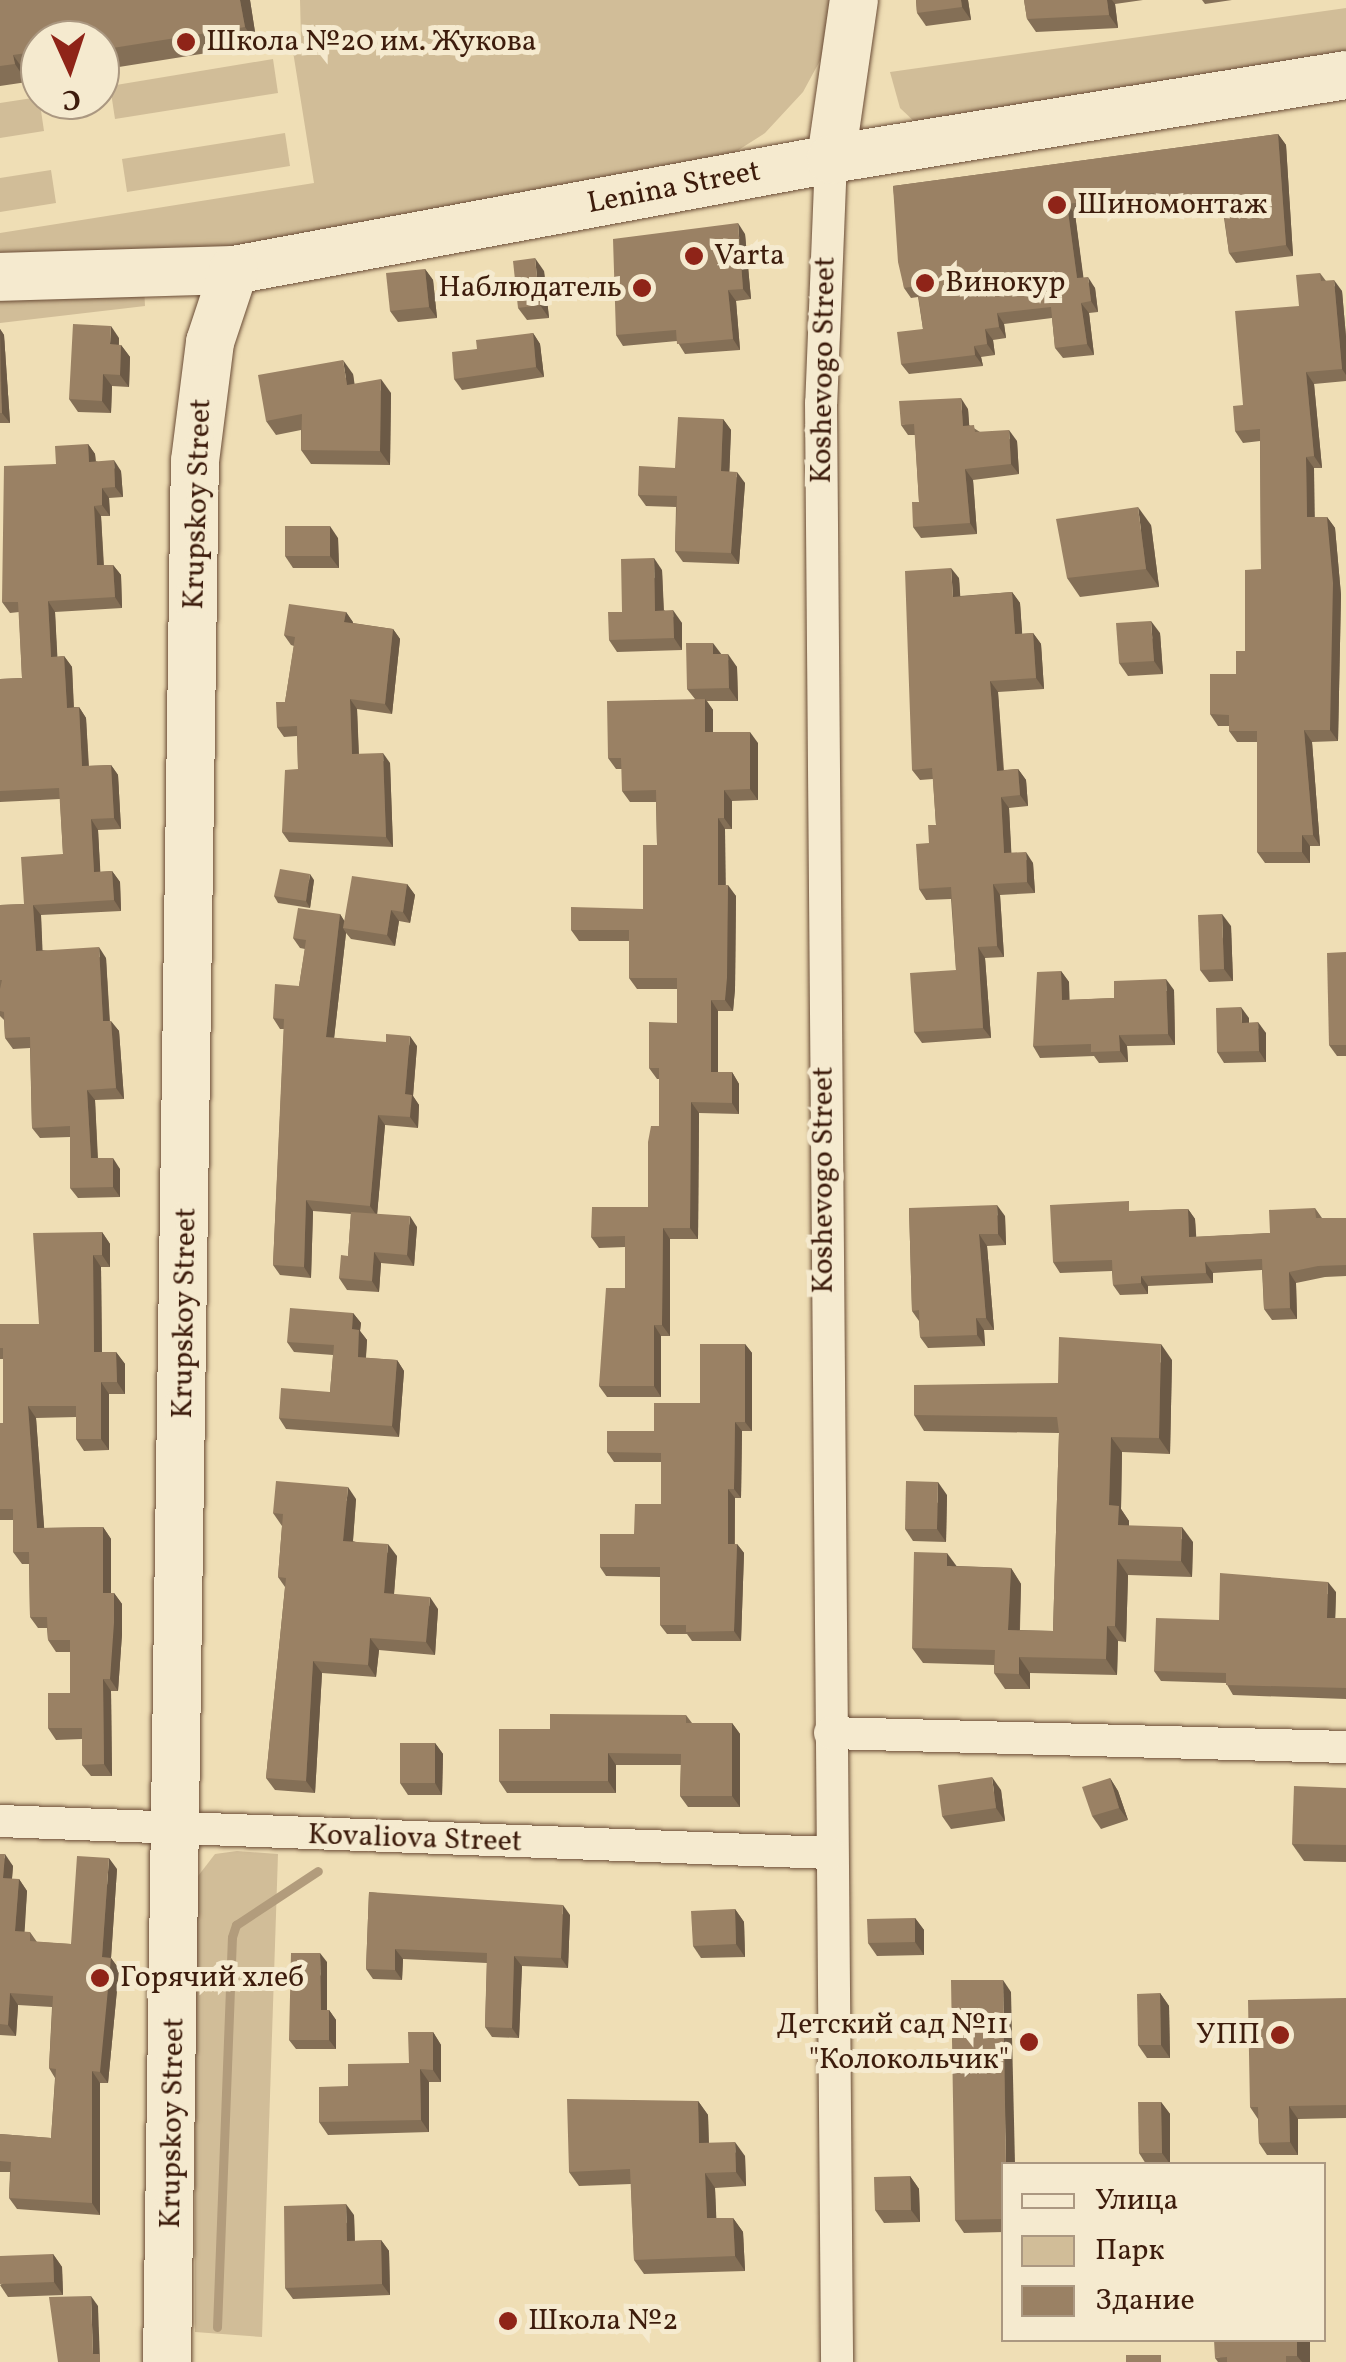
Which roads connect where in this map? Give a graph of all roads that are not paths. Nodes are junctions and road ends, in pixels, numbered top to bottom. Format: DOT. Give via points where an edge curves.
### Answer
graph roads {
  1 [pos="854,0"];
  2 [pos="1346,75"];
  3 [pos="831,159"];
  4 [pos="234,270"];
  5 [pos="0,276"];
  6 [pos="830,1733"];
  7 [pos="1346,1747"];
  8 [pos="0,1821"];
  9 [pos="179,1831"];
  10 [pos="830,1852"];
  11 [pos="167,2362"];
  12 [pos="837,2362"];
  1 -- 3 [label="street, Koshevogo Street"];
  2 -- 3 [label="street, Lenina Street"];
  3 -- 4 [label="street, Lenina Street"];
  3 -- 6 [label="street, Koshevogo Street" via="820,404"];
  4 -- 5 [label="street, Lenina Street"];
  4 -- 9 [label="street, Krupskoy Street" via="210,342 195,461"];
  6 -- 7 [label="street"];
  6 -- 10 [label="street, Koshevogo Street"];
  8 -- 9 [label="street, Kovaliova Street"];
  9 -- 10 [label="street, Kovaliova Street"];
  9 -- 11 [label="street, Krupskoy Street"];
  10 -- 12 [label="street, Koshevogo Street"];
}
